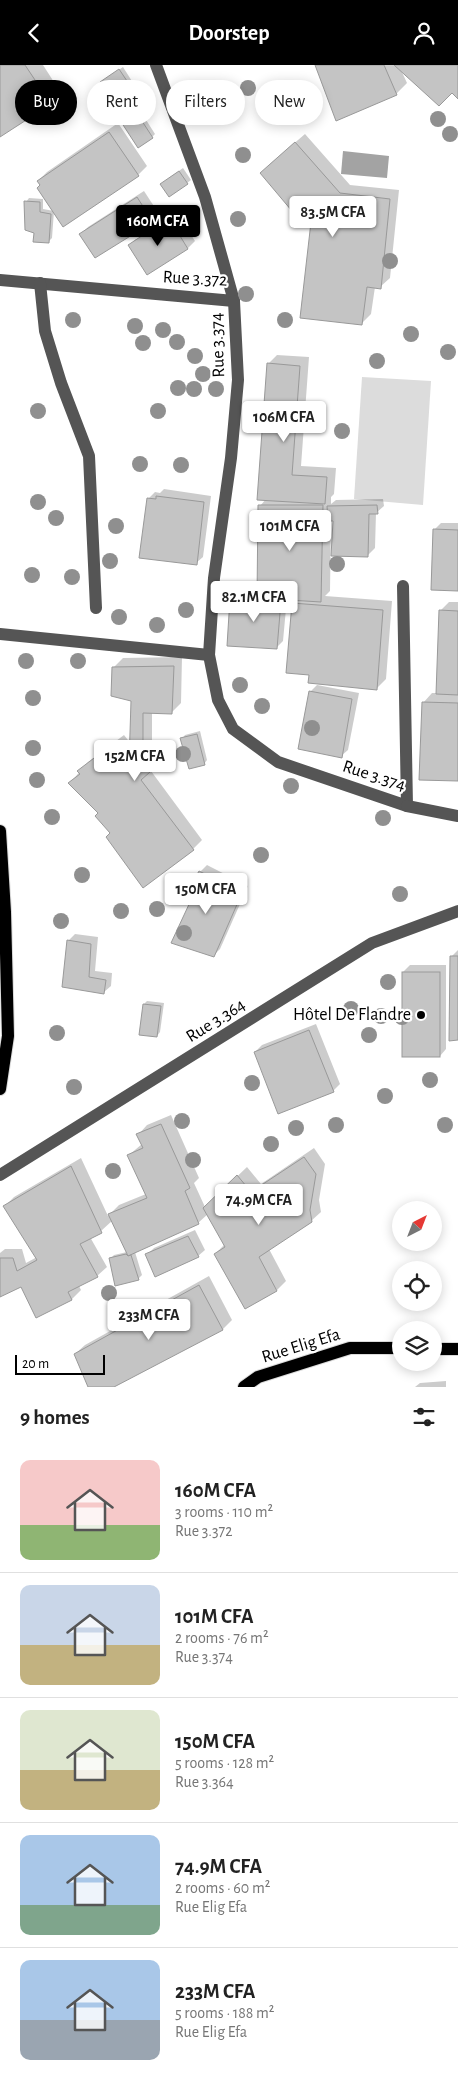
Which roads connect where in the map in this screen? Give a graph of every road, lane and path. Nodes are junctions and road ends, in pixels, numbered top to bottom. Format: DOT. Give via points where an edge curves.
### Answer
graph roads {
  1 [pos="156,65"];
  2 [pos="0,280"];
  3 [pos="40,283"];
  4 [pos="234,301"];
  5 [pos="403,586"];
  6 [pos="96,608"];
  7 [pos="0,634"];
  8 [pos="208,655"];
  9 [pos="407,806"];
  10 [pos="458,816"];
  11 [pos="0,831"];
  12 [pos="458,911"];
  13 [pos="4,1036"];
  14 [pos="0,1089"];
  15 [pos="0,1175"];
  16 [pos="392,1348"];
  17 [pos="442,1349"];
  18 [pos="458,1349"];
  19 [pos="244,1387"];
  1 -- 4 [label="street, Rue 3.372" via="205,197"];
  2 -- 3 [label="street, Rue 3.372"];
  3 -- 4 [label="street, Rue 3.372"];
  3 -- 6 [label="street" via="45,331 89,456"];
  4 -- 8 [label="street, Rue 3.374" via="238,381"];
  5 -- 9 [label="street, Rue 3.374"];
  7 -- 8 [label="street"];
  8 -- 9 [label="street, Rue 3.374" via="218,700 234,729 278,762"];
  9 -- 10 [label="street"];
  11 -- 13 [label="main road" via="5,912"];
  12 -- 15 [label="street, Rue 3.364" via="372,943"];
  13 -- 14 [label="main road"];
  16 -- 19 [label="main road, Rue Elig Efa" via="350,1348 258,1377"];
  17 -- 18 [label="main road"];
}
